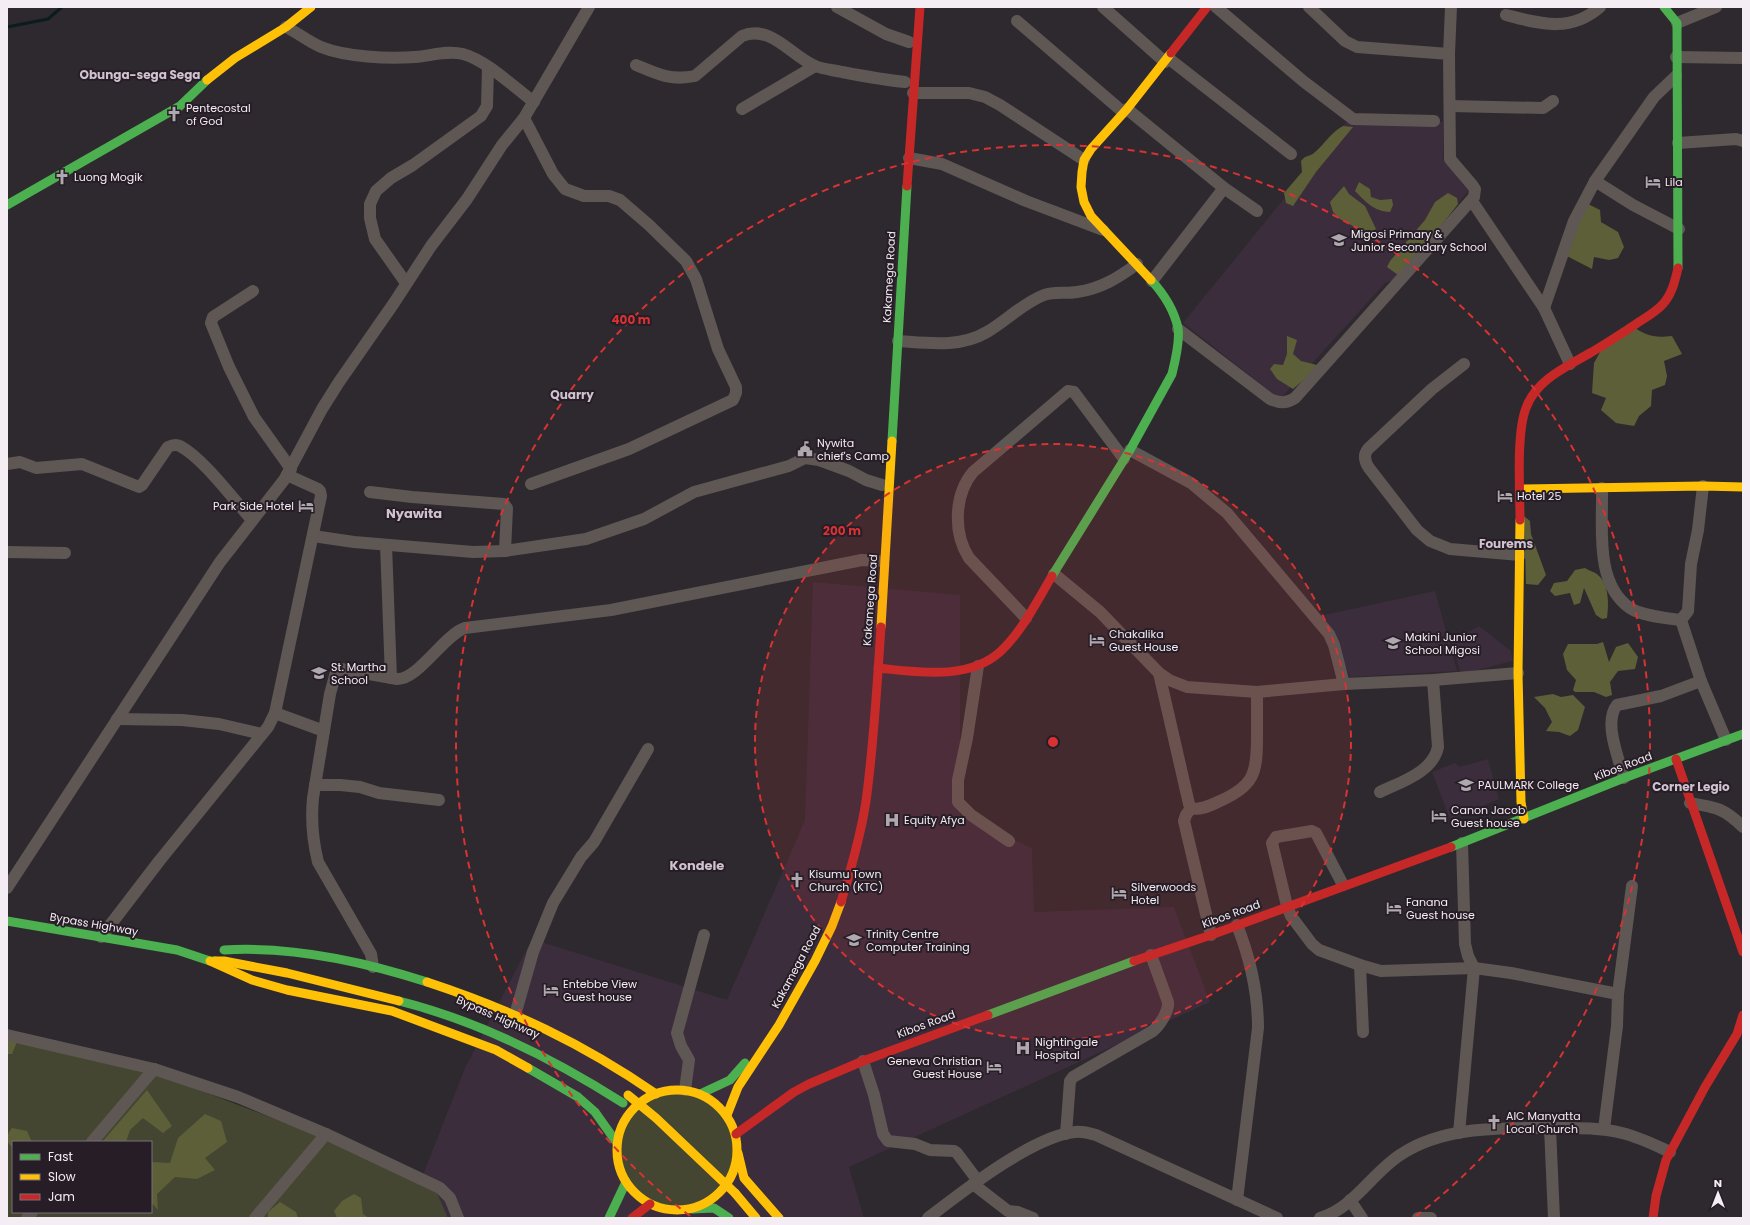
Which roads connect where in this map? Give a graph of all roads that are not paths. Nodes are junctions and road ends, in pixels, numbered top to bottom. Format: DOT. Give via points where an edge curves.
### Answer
graph roads {
  1 [pos="311,7"];
  2 [pos="589,7"];
  3 [pos="837,7"];
  4 [pos="912,7"];
  5 [pos="920,7"];
  6 [pos="1103,7"];
  7 [pos="1206,7"];
  8 [pos="1216,7"];
  9 [pos="1309,7"];
  10 [pos="1451,7"];
  11 [pos="1600,7"];
  12 [pos="1664,7"];
  13 [pos="1716,7"];
  14 [pos="1506,15"];
  15 [pos="1017,21"];
  16 [pos="1677,23"];
  17 [pos="286,27"];
  18 [pos="909,42"];
  19 [pos="1449,54"];
  20 [pos="1676,57"];
  21 [pos="1743,58"];
  22 [pos="1166,60"];
  23 [pos="636,65"];
  24 [pos="815,66"];
  25 [pos="488,68"];
  26 [pos="1676,76"];
  27 [pos="905,82"];
  28 [pos="913,93"];
  29 [pos="1553,101"];
  30 [pos="534,102"];
  31 [pos="1450,106"];
  32 [pos="742,109"];
  33 [pos="1125,111"];
  34 [pos="524,118"];
  35 [pos="1434,121"];
  36 [pos="1743,141"];
  37 [pos="1678,143"];
  38 [pos="1291,154"];
  39 [pos="909,158"];
  40 [pos="1084,160"];
  41 [pos="1595,181"];
  42 [pos="1224,188"];
  43 [pos="1472,201"];
  44 [pos="7,205"];
  45 [pos="1257,211"];
  46 [pos="1679,229"];
  47 [pos="1105,231"];
  48 [pos="1137,264"];
  49 [pos="1152,281"];
  50 [pos="406,283"];
  51 [pos="253,291"];
  52 [pos="1544,308"];
  53 [pos="1178,329"];
  54 [pos="898,341"];
  55 [pos="1464,364"];
  56 [pos="1570,364"];
  57 [pos="1127,454"];
  58 [pos="7,464"];
  59 [pos="289,472"];
  60 [pos="531,484"];
  61 [pos="882,485"];
  62 [pos="1703,486"];
  63 [pos="1743,487"];
  64 [pos="1602,488"];
  65 [pos="1521,489"];
  66 [pos="370,492"];
  67 [pos="252,520"];
  68 [pos="313,536"];
  69 [pos="386,545"];
  70 [pos="505,551"];
  71 [pos="7,552"];
  72 [pos="65,553"];
  73 [pos="1520,556"];
  74 [pos="878,561"];
  75 [pos="1054,574"];
  76 [pos="1026,618"];
  77 [pos="1681,620"];
  78 [pos="978,666"];
  79 [pos="878,668"];
  80 [pos="1159,673"];
  81 [pos="1518,673"];
  82 [pos="391,678"];
  83 [pos="1433,680"];
  84 [pos="1701,681"];
  85 [pos="1344,684"];
  86 [pos="1257,692"];
  87 [pos="275,713"];
  88 [pos="117,719"];
  89 [pos="324,731"];
  90 [pos="262,734"];
  91 [pos="1743,734"];
  92 [pos="1726,740"];
  93 [pos="648,749"];
  94 [pos="1676,760"];
  95 [pos="1624,778"];
  96 [pos="314,785"];
  97 [pos="1380,792"];
  98 [pos="439,800"];
  99 [pos="1690,803"];
  100 [pos="1191,808"];
  101 [pos="1524,818"];
  102 [pos="1743,827"];
  103 [pos="1009,841"];
  104 [pos="1462,843"];
  105 [pos="1343,885"];
  106 [pos="1632,886"];
  107 [pos="7,888"];
  108 [pos="1287,906"];
  109 [pos="7,921"];
  110 [pos="1237,925"];
  111 [pos="704,935"];
  112 [pos="1211,935"];
  113 [pos="101,937"];
  114 [pos="200,949"];
  115 [pos="177,950"];
  116 [pos="1743,952"];
  117 [pos="1151,955"];
  118 [pos="210,961"];
  119 [pos="1360,966"];
  120 [pos="373,967"];
  121 [pos="1474,968"];
  122 [pos="287,969"];
  123 [pos="1618,994"];
  124 [pos="515,1015"];
  125 [pos="1743,1015"];
  126 [pos="1363,1032"];
  127 [pos="7,1035"];
  128 [pos="863,1061"];
  129 [pos="154,1069"];
  130 [pos="685,1090"];
  131 [pos="656,1094"];
  132 [pos="700,1094"];
  133 [pos="727,1115"];
  134 [pos="638,1116"];
  135 [pos="653,1128"];
  136 [pos="1550,1128"];
  137 [pos="1604,1129"];
  138 [pos="1459,1133"];
  139 [pos="326,1134"];
  140 [pos="736,1134"];
  141 [pos="1066,1134"];
  142 [pos="93,1141"];
  143 [pos="617,1143"];
  144 [pos="738,1152"];
  145 [pos="1670,1152"];
  146 [pos="626,1182"];
  147 [pos="975,1182"];
  148 [pos="1237,1200"];
  149 [pos="1350,1200"];
  150 [pos="650,1204"];
  151 [pos="691,1209"];
  152 [pos="255,1218"];
  153 [pos="458,1218"];
  154 [pos="609,1218"];
  155 [pos="632,1218"];
  156 [pos="729,1218"];
  157 [pos="744,1218"];
  158 [pos="756,1218"];
  159 [pos="779,1218"];
  160 [pos="928,1218"];
  161 [pos="1033,1218"];
  162 [pos="1277,1218"];
  163 [pos="1320,1218"];
  164 [pos="1362,1218"];
  165 [pos="1418,1218"];
  166 [pos="1431,1218"];
  167 [pos="1554,1218"];
  168 [pos="1653,1218"];
  1 -- 17 [label="main road"];
  2 -- 30 [label="street"];
  3 -- 18 [label="street" via="886,34"];
  4 -- 18 [label="main road, Kakamega Road"];
  5 -- 28 [label="main road, Kakamega Road"];
  6 -- 22 [label="street"];
  7 -- 22 [label="main road"];
  8 -- 35 [label="street" via="1303,81 1353,119"];
  9 -- 19 [label="street" via="1345,41 1357,47"];
  10 -- 19 [label="street"];
  11 -- 14 [label="street" via="1578,21 1557,26"];
  12 -- 16 [label="main road"];
  13 -- 16 [label="street"];
  15 -- 33 [label="street"];
  16 -- 20 [label="main road"];
  17 -- 25 [label="street" via="321,47 335,51 390,57 455,53 476,58"];
  17 -- 44 [label="main road" via="235,58 180,106"];
  18 -- 27 [label="main road, Kakamega Road"];
  19 -- 31 [label="street"];
  20 -- 21 [label="street"];
  20 -- 26 [label="main road"];
  22 -- 33 [label="main road"];
  22 -- 38 [label="street"];
  23 -- 24 [label="street" via="663,76 695,76 742,36 751,32 772,38"];
  24 -- 27 [label="street"];
  24 -- 32 [label="street"];
  25 -- 30 [label="street"];
  25 -- 50 [label="street" via="487,106 481,116 414,165 391,178 376,191 370,204 370,218 376,239"];
  26 -- 37 [label="main road"];
  26 -- 41 [label="street" via="1654,97"];
  27 -- 61 [label="main road, Kakamega Road" via="903,157"];
  28 -- 39 [label="main road, Kakamega Road"];
  28 -- 40 [label="street" via="968,93 985,97"];
  29 -- 31 [label="street" via="1543,108"];
  30 -- 34 [label="street"];
  31 -- 43 [label="street" via="1450,159 1475,189"];
  33 -- 40 [label="main road"];
  33 -- 42 [label="street"];
  34 -- 50 [label="street" via="502,145 467,199"];
  34 -- 60 [label="street" via="553,174 565,189 584,196 609,196 620,200 686,261 696,279 718,349 736,387 733,400 628,449"];
  36 -- 37 [label="street" via="1736,139"];
  37 -- 46 [label="main road"];
  39 -- 47 [label="street" via="942,164 1026,201"];
  39 -- 54 [label="main road, Kakamega Road"];
  40 -- 47 [label="main road" via="1081,187 1084,202 1091,216"];
  41 -- 46 [label="street" via="1634,206"];
  41 -- 52 [label="street" via="1574,221"];
  42 -- 45 [label="street"];
  42 -- 49 [label="street"];
  43 -- 52 [label="street"];
  43 -- 53 [label="street" via="1290,401 1284,403 1270,399"];
  46 -- 56 [label="main road" via="1677,273 1668,296 1659,308"];
  47 -- 48 [label="main road"];
  48 -- 49 [label="main road"];
  48 -- 54 [label="street" via="1097,288 1043,296 1027,304 986,333 957,343"];
  49 -- 53 [label="main road" via="1169,304"];
  50 -- 59 [label="street" via="322,409"];
  51 -- 59 [label="street" via="213,317 211,323 254,417"];
  52 -- 56 [label="street"];
  53 -- 57 [label="main road" via="1172,374"];
  54 -- 79 [label="main road, Kakamega Road"];
  55 -- 73 [label="street" via="1432,389 1368,449 1366,464 1417,530 1430,541 1450,549"];
  56 -- 65 [label="main road" via="1543,382 1529,402 1524,415 1521,441"];
  57 -- 75 [label="main road"];
  57 -- 76 [label="street" via="1074,392 1068,390 973,472 964,484 958,514 965,552"];
  57 -- 85 [label="street" via="1190,483 1227,513 1329,634"];
  58 -- 67 [label="street" via="20,462 36,468 82,464 138,486 168,447 179,446 206,468"];
  59 -- 67 [label="street"];
  59 -- 68 [label="street" via="320,491"];
  61 -- 70 [label="street" via="819,460 805,458 789,466 694,492 648,517 601,535"];
  61 -- 74 [label="main road, Kakamega Road"];
  62 -- 63 [label="main road"];
  62 -- 64 [label="main road"];
  62 -- 77 [label="street" via="1691,564 1688,611"];
  64 -- 65 [label="main road"];
  64 -- 77 [label="street" via="1605,568 1615,594 1631,609 1653,616"];
  65 -- 73 [label="main road"];
  66 -- 70 [label="street" via="504,504 507,508"];
  67 -- 88 [label="street" via="220,562"];
  68 -- 69 [label="street"];
  68 -- 87 [label="street"];
  69 -- 70 [label="street" via="473,552"];
  69 -- 82 [label="street"];
  71 -- 72 [label="street"];
  73 -- 81 [label="main road"];
  74 -- 82 [label="street" via="862,560 611,610 465,628 456,632 405,678"];
  74 -- 132 [label="main road, Kakamega Road" via="862,793 850,857 827,924 774,1025 761,1045 730,1080"];
  75 -- 76 [label="main road"];
  75 -- 80 [label="street" via="1100,612"];
  76 -- 78 [label="main road" via="1007,645 994,657"];
  77 -- 84 [label="street"];
  78 -- 79 [label="main road" via="952,671"];
  78 -- 103 [label="street" via="958,780 958,802 971,815"];
  79 -- 133 [label="main road, Kakamega Road" via="866,802 855,856 841,901 815,962 779,1026 738,1087"];
  80 -- 86 [label="street" via="1187,687"];
  80 -- 100 [label="street"];
  81 -- 83 [label="street"];
  81 -- 101 [label="main road" via="1521,802"];
  82 -- 89 [label="street" via="338,670 333,681"];
  83 -- 85 [label="street"];
  83 -- 97 [label="street" via="1438,747 1436,756 1418,773"];
  84 -- 92 [label="street"];
  84 -- 95 [label="street" via="1661,696 1617,705 1613,710 1613,737"];
  85 -- 86 [label="street"];
  86 -- 100 [label="street" via="1257,760 1251,779 1231,796 1205,807"];
  87 -- 89 [label="street"];
  87 -- 90 [label="street"];
  88 -- 90 [label="street" via="182,720 219,724"];
  88 -- 107 [label="street"];
  89 -- 96 [label="street"];
  90 -- 113 [label="street"];
  91 -- 92 [label="main road, Kibos Road"];
  92 -- 94 [label="main road, Kibos Road"];
  93 -- 124 [label="street" via="594,842 581,857 553,903 533,952"];
  94 -- 95 [label="main road, Kibos Road"];
  94 -- 99 [label="main road"];
  95 -- 101 [label="main road, Kibos Road"];
  96 -- 98 [label="street" via="360,787 379,793"];
  96 -- 120 [label="street" via="312,809 318,862 371,954"];
  99 -- 102 [label="street" via="1722,810"];
  99 -- 116 [label="main road"];
  100 -- 112 [label="street" via="1184,821"];
  101 -- 104 [label="main road, Kibos Road"];
  104 -- 105 [label="main road, Kibos Road"];
  104 -- 121 [label="street" via="1465,944"];
  105 -- 108 [label="main road, Kibos Road"];
  105 -- 108 [label="street" via="1316,833 1312,831 1276,837 1272,843"];
  106 -- 123 [label="street"];
  108 -- 110 [label="main road, Kibos Road"];
  108 -- 119 [label="street" via="1291,916 1314,946"];
  109 -- 113 [label="main road, Bypass Highway"];
  110 -- 112 [label="main road, Kibos Road"];
  110 -- 148 [label="street" via="1251,969 1258,1008 1258,1028"];
  111 -- 130 [label="street" via="678,1033 681,1046 689,1060"];
  112 -- 117 [label="main road, Kibos Road"];
  113 -- 115 [label="main road, Bypass Highway"];
  114 -- 115 [label="main road, Bypass Highway"];
  115 -- 118 [label="main road, Bypass Highway"];
  117 -- 128 [label="main road, Kibos Road"];
  117 -- 141 [label="street" via="1168,1008 1153,1031 1073,1077 1070,1081"];
  118 -- 122 [label="main road, Bypass Highway" via="224,960"];
  118 -- 143 [label="main road" via="252,980 287,990 392,1011 496,1050 578,1097 596,1112"];
  119 -- 121 [label="street" via="1381,971"];
  119 -- 126 [label="street"];
  120 -- 122 [label="main road, Bypass Highway" via="296,952 220,949"];
  120 -- 124 [label="main road" via="461,994"];
  121 -- 123 [label="street"];
  121 -- 138 [label="street"];
  122 -- 134 [label="main road, Bypass Highway" via="424,1007 500,1035 584,1078"];
  122 -- 158 [label="main road, Bypass Highway, bridge" via="425,1001 459,1012 504,1031 588,1073 628,1095 656,1118 735,1193"];
  123 -- 137 [label="street" via="1617,1026"];
  124 -- 131 [label="main road" via="589,1052"];
  125 -- 145 [label="main road" via="1737,1034"];
  127 -- 129 [label="street"];
  128 -- 140 [label="main road, Kibos Road" via="794,1092"];
  128 -- 147 [label="street" via="883,1134 888,1141 915,1144 930,1150 954,1151"];
  129 -- 139 [label="street" via="238,1097"];
  129 -- 142 [label="street"];
  130 -- 131 [label="main road" via="670,1090"];
  130 -- 132 [label="main road"];
  131 -- 143 [label="main road" via="634,1108 626,1118"];
  132 -- 133 [label="main road" via="715,1103"];
  133 -- 140 [label="main road"];
  135 -- 157 [label="main road" via="736,1206"];
  136 -- 137 [label="street"];
  136 -- 138 [label="street"];
  136 -- 167 [label="street"];
  137 -- 145 [label="street" via="1637,1137"];
  138 -- 149 [label="street" via="1427,1141 1400,1155"];
  139 -- 152 [label="street"];
  139 -- 153 [label="street" via="440,1188 450,1198"];
  140 -- 144 [label="main road"];
  141 -- 147 [label="street" via="1031,1148"];
  141 -- 148 [label="street" via="1084,1132 1096,1135"];
  143 -- 146 [label="main road" via="620,1170"];
  144 -- 151 [label="main road" via="734,1171 724,1189 704,1205"];
  144 -- 159 [label="main road" via="744,1178"];
  145 -- 168 [label="main road" via="1656,1196"];
  146 -- 150 [label="main road" via="640,1198"];
  146 -- 154 [label="main road"];
  147 -- 160 [label="street"];
  147 -- 161 [label="street" via="1008,1210"];
  148 -- 162 [label="street"];
  149 -- 163 [label="street" via="1335,1212"];
  149 -- 164 [label="street"];
  150 -- 151 [label="main road" via="677,1211"];
  150 -- 155 [label="main road"];
  151 -- 156 [label="main road" via="714,1208"];
  165 -- 166 [label="street"];
}
